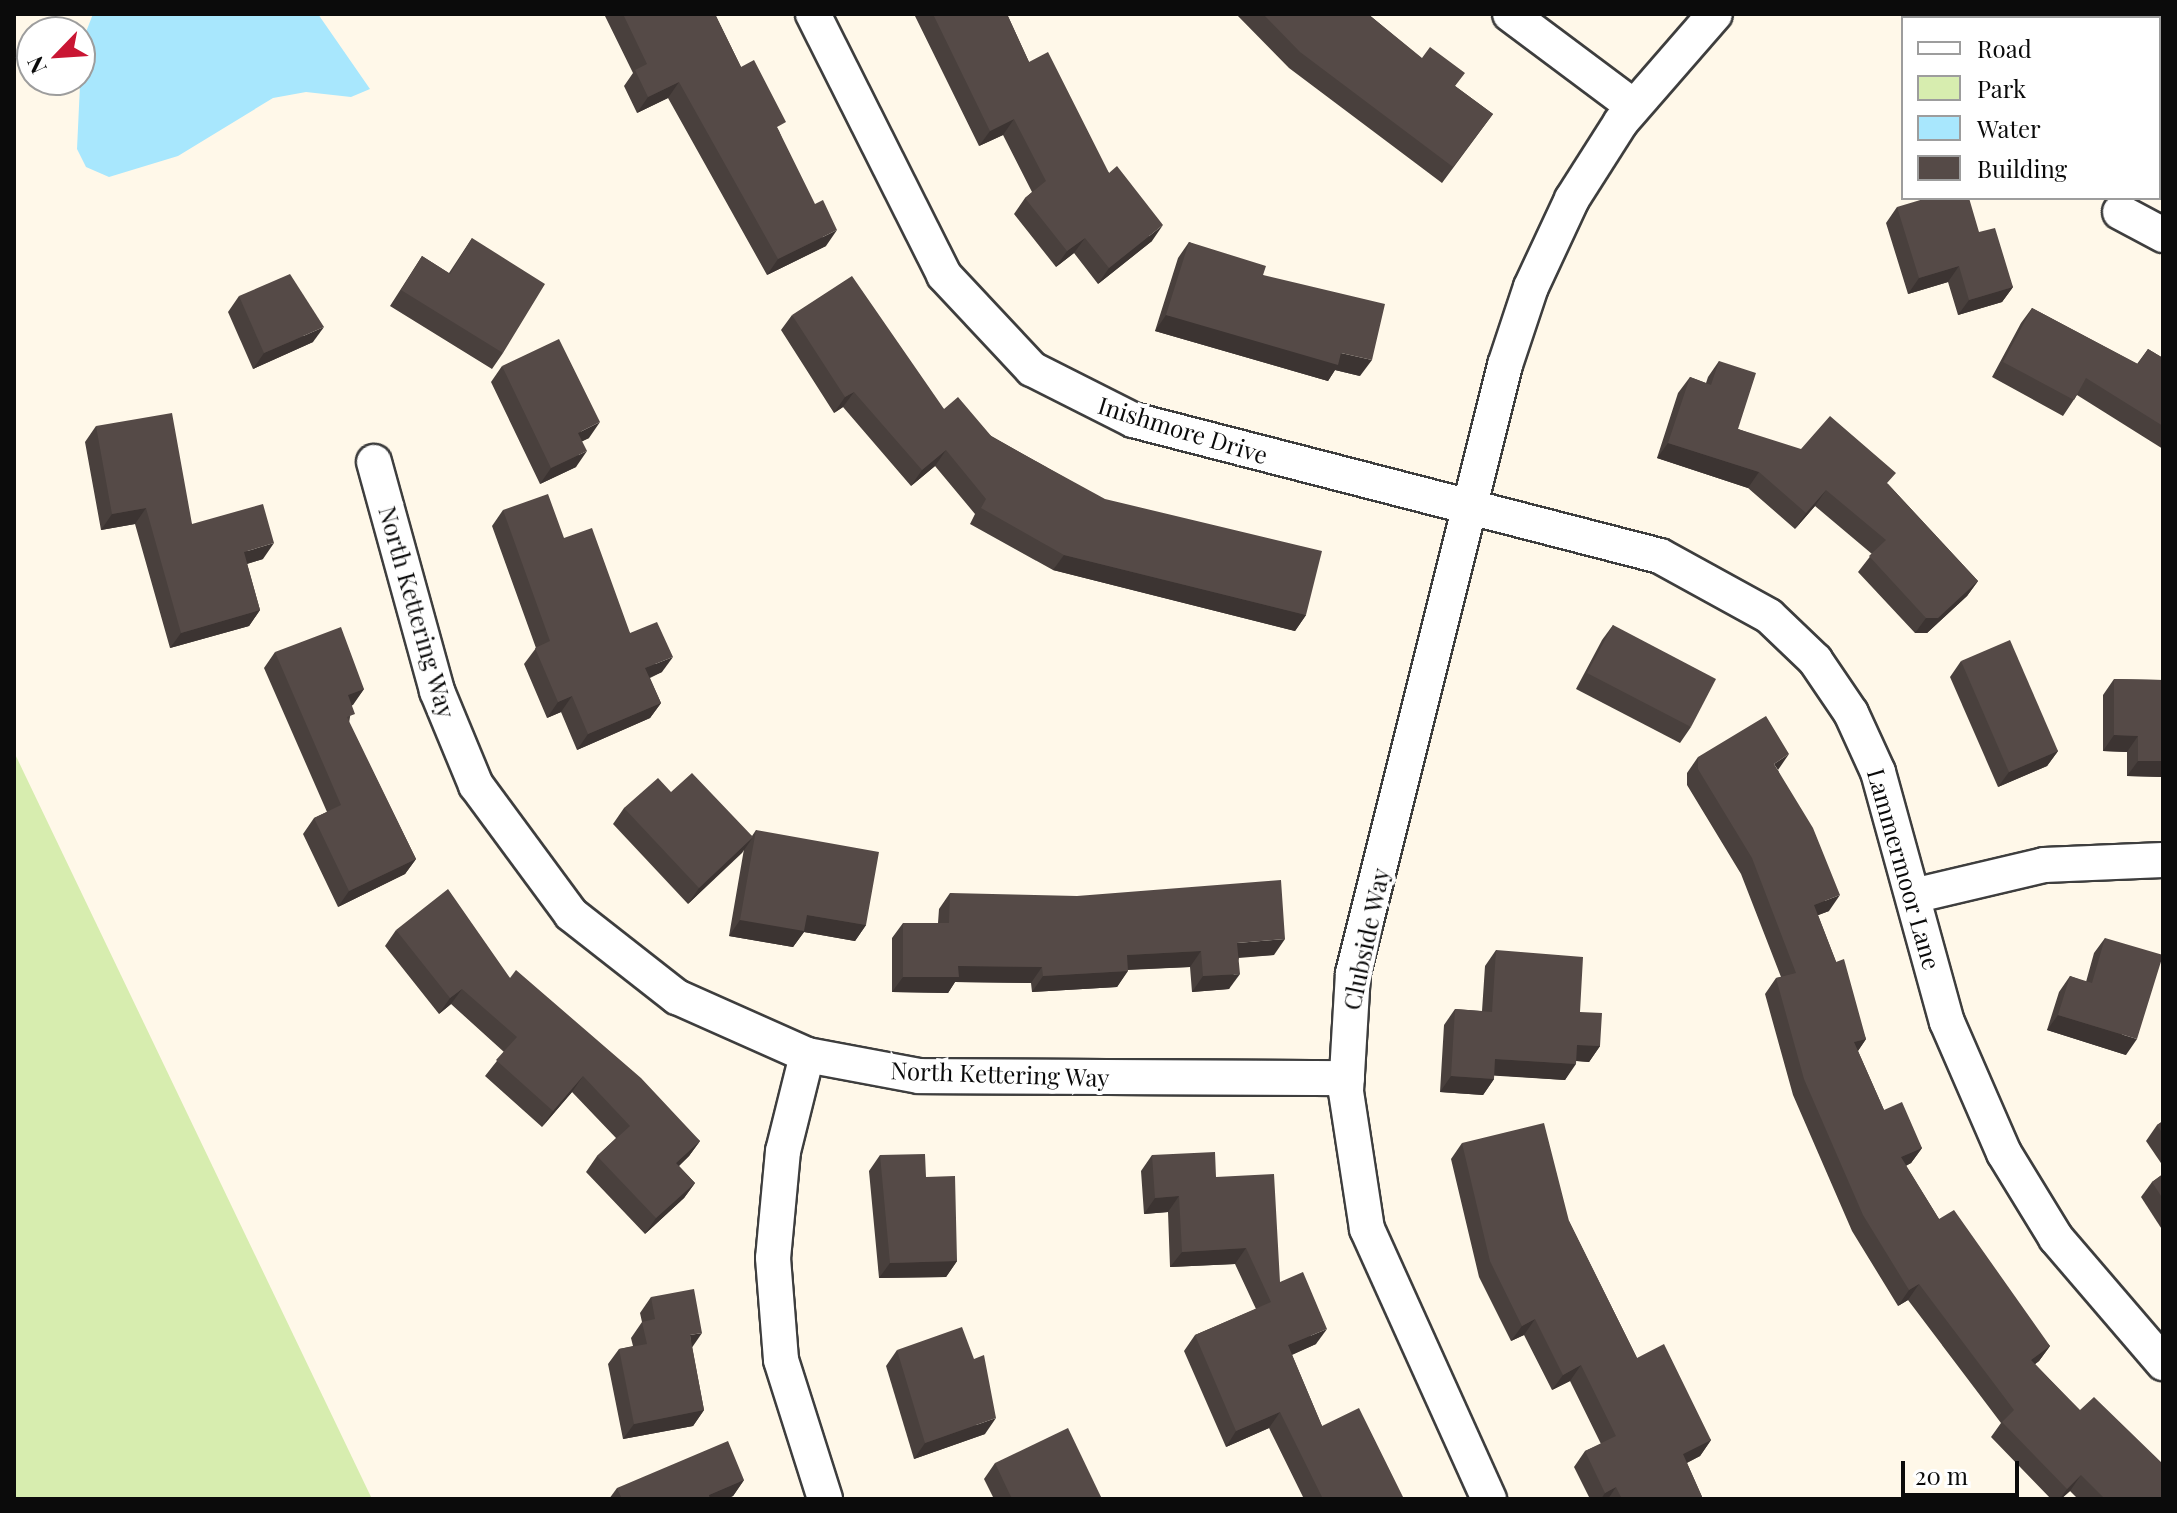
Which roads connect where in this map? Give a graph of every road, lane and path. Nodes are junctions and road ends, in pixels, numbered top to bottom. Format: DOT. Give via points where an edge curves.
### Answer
graph roads {
  1 [pos="813,14"];
  2 [pos="1510,14"];
  3 [pos="1715,14"];
  4 [pos="1633,106"];
  5 [pos="2120,212"];
  6 [pos="2163,235"];
  7 [pos="374,462"];
  8 [pos="1470,508"];
  9 [pos="2163,860"];
  10 [pos="1913,896"];
  11 [pos="807,1055"];
  12 [pos="1347,1078"];
  13 [pos="2163,1363"];
  14 [pos="825,1499"];
  15 [pos="1489,1499"];
  1 -- 8 [label="street, Inishmore Drive" via="944,275 1032,369 1133,420"];
  2 -- 4 [label="street"];
  3 -- 4 [label="street, Clubside Way"];
  4 -- 8 [label="street, Clubside Way" via="1572,199 1505,365"];
  5 -- 6 [label="street"];
  7 -- 11 [label="street, North Kettering Way" via="447,721 513,844 571,914 658,985 733,1028"];
  8 -- 10 [label="street, Lammermoor Lane" via="1660,556 1769,616 1815,660 1851,713 1888,801"];
  8 -- 12 [label="street, Clubside Way" via="1357,952"];
  9 -- 10 [label="street" via="2044,865"];
  10 -- 13 [label="street, Lammermoor Lane" via="1955,1043 2004,1153 2056,1238"];
  11 -- 12 [label="street, North Kettering Way" via="919,1076"];
  11 -- 14 [label="street" via="783,1151 773,1258 781,1360"];
  12 -- 15 [label="street, Clubside Way" via="1367,1229"];
}
